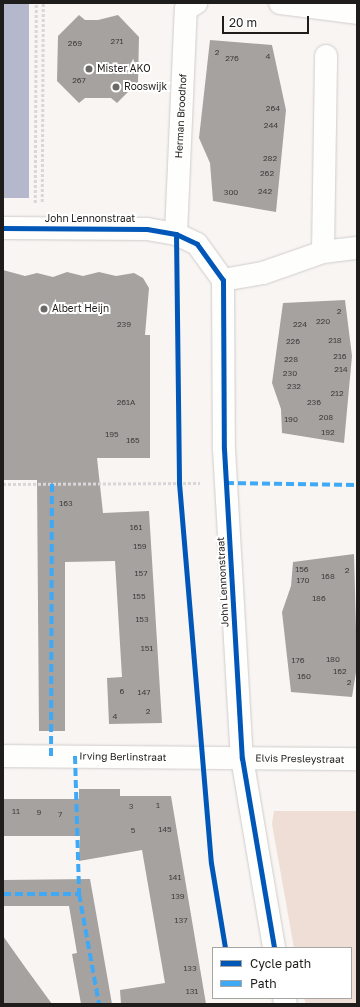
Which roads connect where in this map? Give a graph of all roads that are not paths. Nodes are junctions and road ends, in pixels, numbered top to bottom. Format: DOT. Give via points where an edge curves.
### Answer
graph roads {
  1 [pos="196,3"];
  2 [pos="280,3"];
  3 [pos="357,14"];
  4 [pos="326,56"];
  5 [pos="3,228"];
  6 [pos="176,234"];
  7 [pos="357,248"];
  8 [pos="323,252"];
  9 [pos="223,280"];
  10 [pos="3,756"];
  11 [pos="242,758"];
  12 [pos="357,759"];
  13 [pos="274,947"];
  1 -- 6 [label="street, Herman Broodhof" via="186,9"];
  2 -- 3 [label="street"];
  4 -- 8 [label="street"];
  5 -- 6 [label="street, John Lennonstraat" via="147,229"];
  6 -- 9 [label="street, John Lennonstraat" via="197,244"];
  7 -- 8 [label="street"];
  8 -- 9 [label="street" via="263,273"];
  9 -- 11 [label="street, John Lennonstraat" via="226,482"];
  10 -- 11 [label="street, Irving Berlinstraat"];
  11 -- 12 [label="street, Elvis Presleystraat"];
  11 -- 13 [label="street, John Lennonstraat"];
}
